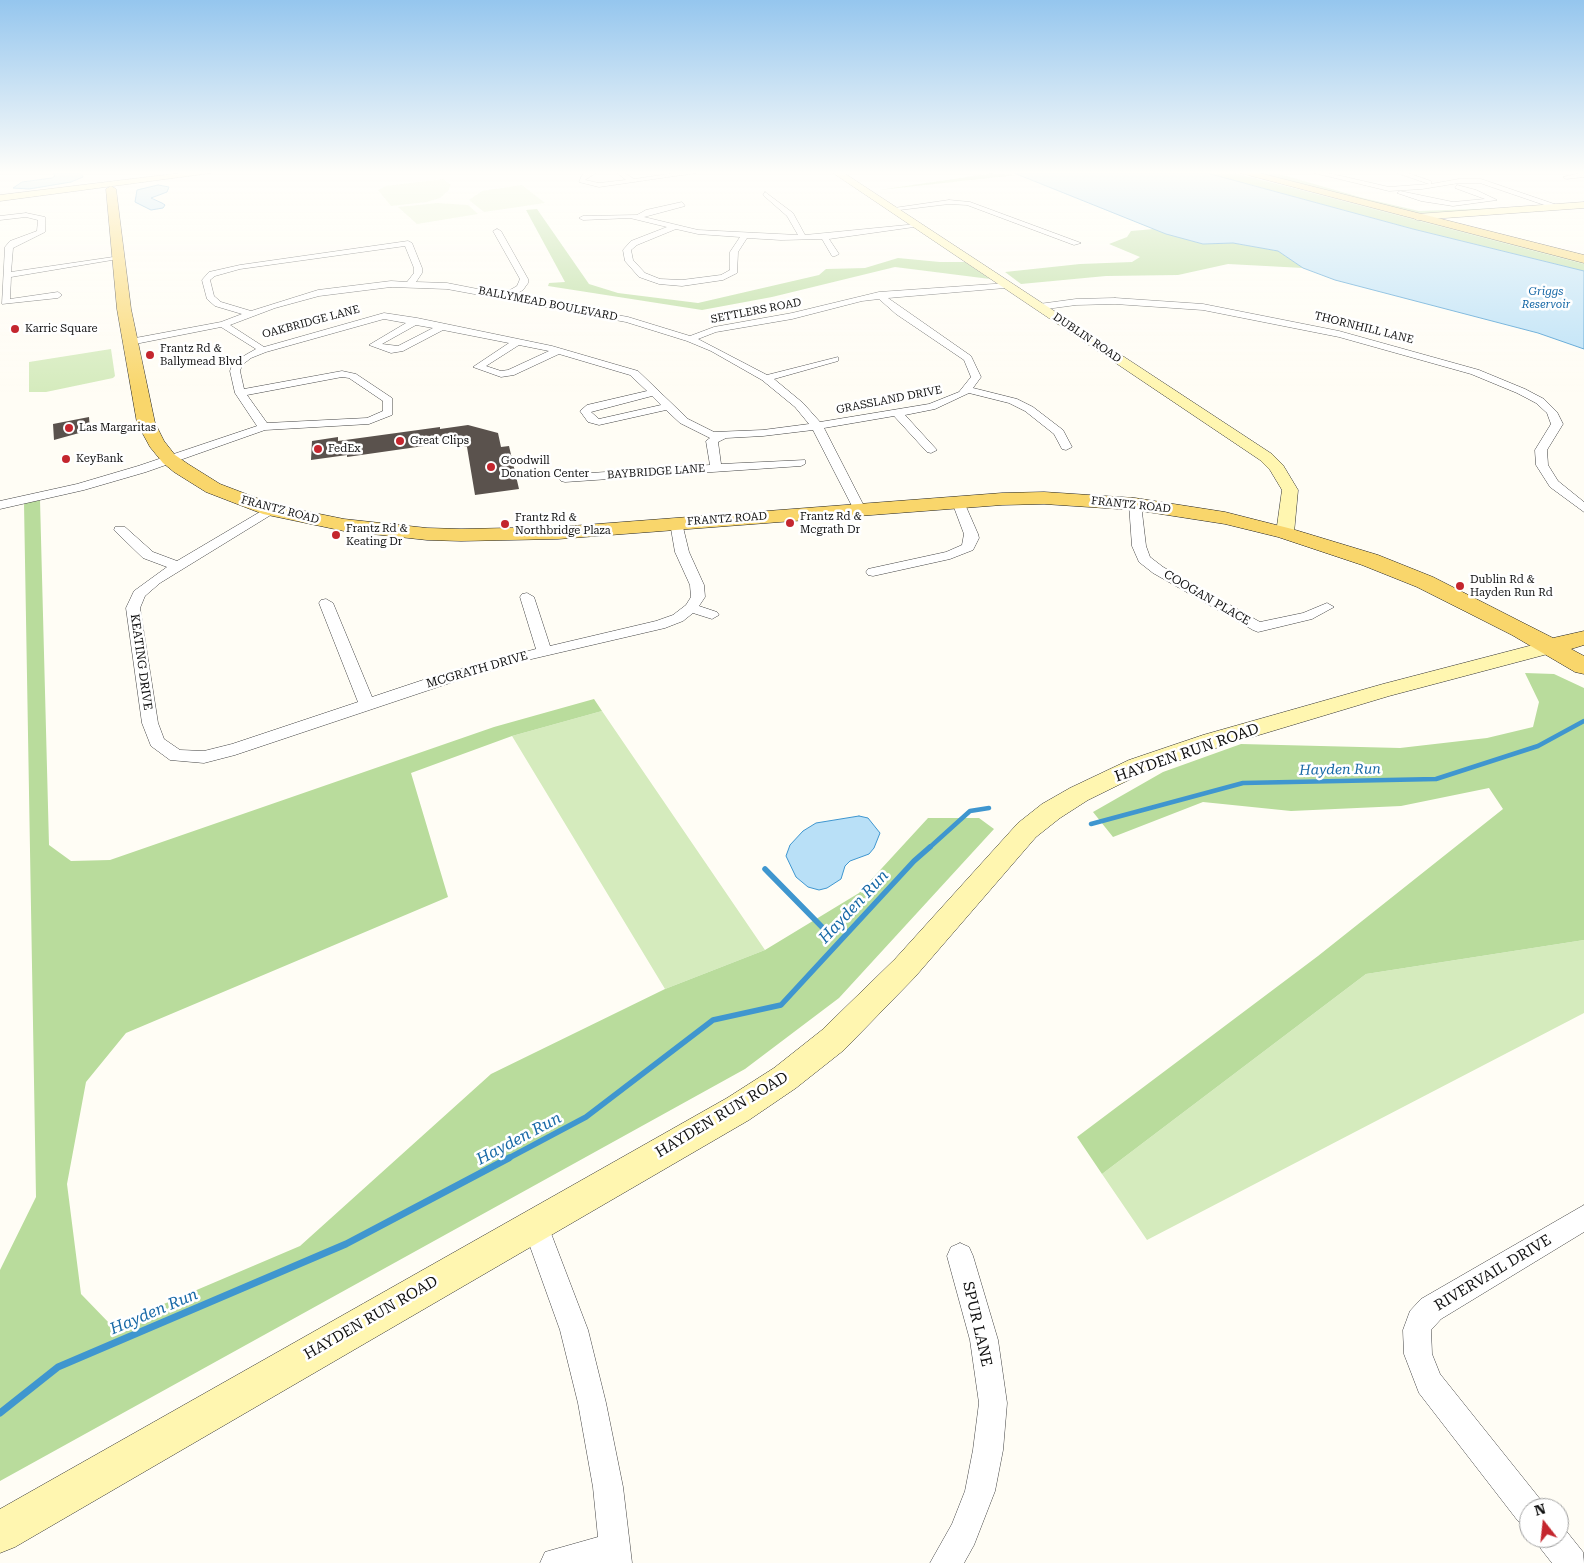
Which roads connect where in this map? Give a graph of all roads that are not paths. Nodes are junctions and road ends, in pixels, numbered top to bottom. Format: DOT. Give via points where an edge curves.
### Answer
graph roads {
  1 [pos="10,246"];
  2 [pos="118,246"];
  3 [pos="387,246"];
  4 [pos="409,246"];
  5 [pos="505,246"];
  6 [pos="631,246"];
  7 [pos="738,246"];
  8 [pos="830,246"];
  9 [pos="947,246"];
  10 [pos="1529,246"];
  11 [pos="0,247"];
  12 [pos="618,249"];
  13 [pos="627,250"];
  14 [pos="835,254"];
  15 [pos="120,258"];
  16 [pos="1584,260"];
  17 [pos="7,275"];
  18 [pos="410,284"];
  19 [pos="1005,285"];
  20 [pos="3,290"];
  21 [pos="879,295"];
  22 [pos="58,296"];
  23 [pos="505,296"];
  24 [pos="1039,307"];
  25 [pos="252,314"];
  26 [pos="417,322"];
  27 [pos="222,324"];
  28 [pos="443,327"];
  29 [pos="690,339"];
  30 [pos="130,342"];
  31 [pos="518,342"];
  32 [pos="263,350"];
  33 [pos="558,351"];
  34 [pos="835,360"];
  35 [pos="766,378"];
  36 [pos="968,390"];
  37 [pos="655,392"];
  38 [pos="240,393"];
  39 [pos="669,406"];
  40 [pos="897,413"];
  41 [pos="817,426"];
  42 [pos="264,427"];
  43 [pos="722,436"];
  44 [pos="1066,446"];
  45 [pos="931,450"];
  46 [pos="169,459"];
  47 [pos="801,462"];
  48 [pos="716,467"];
  49 [pos="565,478"];
  50 [pos="958,502"];
  51 [pos="1135,504"];
  52 [pos="0,505"];
  53 [pos="1584,508"];
  54 [pos="270,510"];
  55 [pos="860,510"];
  56 [pos="676,523"];
  57 [pos="120,530"];
  58 [pos="1285,533"];
  59 [pos="178,566"];
  60 [pos="873,572"];
  61 [pos="527,597"];
  62 [pos="326,603"];
  63 [pos="1328,607"];
  64 [pos="691,608"];
  65 [pos="712,615"];
  66 [pos="1584,638"];
  67 [pos="1552,646"];
  68 [pos="544,651"];
  69 [pos="1584,666"];
  70 [pos="367,704"];
  71 [pos="176,756"];
  72 [pos="1584,1218"];
  73 [pos="535,1224"];
  74 [pos="960,1256"];
  75 [pos="1519,1498"];
  76 [pos="0,1532"];
  77 [pos="1560,1548"];
  78 [pos="615,1556"];
  79 [pos="556,1563"];
  80 [pos="946,1563"];
  81 [pos="1572,1563"];
  1 -- 11 [label="street"];
  1 -- 17 [label="street"];
  2 -- 15 [label="main road, FRANTZ ROAD"];
  3 -- 25 [label="street" via="240,267 212,274 206,280 210,297 218,304"];
  4 -- 18 [label="street" via="418,268"];
  5 -- 23 [label="street" via="524,283"];
  6 -- 13 [label="street"];
  7 -- 13 [label="street" via="734,252 734,271 724,277 696,282 646,278 629,261"];
  8 -- 14 [label="street"];
  9 -- 19 [label="main road, DUBLIN ROAD"];
  10 -- 16 [label="main road"];
  12 -- 13 [label="street"];
  15 -- 17 [label="street"];
  15 -- 30 [label="main road, FRANTZ ROAD"];
  17 -- 20 [label="street"];
  18 -- 23 [label="street, BALLYMEAD BOULEVARD" via="448,286"];
  18 -- 25 [label="street, BALLYMEAD BOULEVARD" via="330,291"];
  19 -- 21 [label="street, SETTLERS ROAD"];
  19 -- 24 [label="main road, DUBLIN ROAD"];
  20 -- 22 [label="street" via="8,303"];
  21 -- 29 [label="street, SETTLERS ROAD" via="776,320 714,330"];
  21 -- 36 [label="street" via="968,358 976,377"];
  23 -- 29 [label="street, BALLYMEAD BOULEVARD" via="628,320"];
  24 -- 53 [label="street, THORNHILL LANE" via="1115,300 1203,307 1352,337 1475,372 1521,391 1552,412 1557,424 1541,450 1542,465 1554,484"];
  24 -- 58 [label="main road, DUBLIN ROAD" via="1277,468 1290,490"];
  25 -- 27 [label="street, BALLYMEAD BOULEVARD"];
  26 -- 28 [label="street"];
  26 -- 28 [label="street" via="374,345 400,349"];
  26 -- 32 [label="street, OAKBRIDGE LANE" via="384,316"];
  27 -- 30 [label="street, BALLYMEAD BOULEVARD"];
  27 -- 32 [label="street, OAKBRIDGE LANE"];
  28 -- 31 [label="street"];
  29 -- 35 [label="street, BALLYMEAD BOULEVARD"];
  30 -- 46 [label="main road, FRANTZ ROAD" via="146,423"];
  31 -- 33 [label="street"];
  31 -- 33 [label="street" via="478,368 510,373"];
  32 -- 38 [label="street" via="238,364 235,371"];
  33 -- 37 [label="street" via="634,373"];
  34 -- 35 [label="street"];
  35 -- 41 [label="street, BALLYMEAD BOULEVARD" via="799,405"];
  36 -- 40 [label="street, GRASSLAND DRIVE" via="945,403"];
  36 -- 44 [label="street" via="1012,401 1029,409 1059,432"];
  37 -- 39 [label="street"];
  37 -- 39 [label="street" via="585,411 594,422 604,422"];
  38 -- 42 [label="street"];
  38 -- 42 [label="street" via="330,375 352,376 388,400 388,413 369,421"];
  39 -- 43 [label="street" via="684,421 704,432"];
  40 -- 41 [label="street, GRASSLAND DRIVE"];
  40 -- 45 [label="street"];
  41 -- 43 [label="street, GRASSLAND DRIVE"];
  41 -- 55 [label="street, BALLYMEAD BOULEVARD"];
  42 -- 46 [label="street"];
  43 -- 48 [label="street, BAYBRIDGE LANE" via="712,441"];
  46 -- 52 [label="street" via="80,487"];
  46 -- 54 [label="main road, FRANTZ ROAD" via="213,488"];
  47 -- 48 [label="street, BAYBRIDGE LANE"];
  48 -- 49 [label="street, BAYBRIDGE LANE"];
  50 -- 51 [label="main road, FRANTZ ROAD" via="1044,498"];
  50 -- 55 [label="main road, FRANTZ ROAD"];
  50 -- 60 [label="street" via="972,538 968,546 950,555"];
  51 -- 58 [label="main road, FRANTZ ROAD" via="1226,518"];
  51 -- 63 [label="street, COOGAN PLACE" via="1139,546 1144,558 1158,570 1258,627 1307,616"];
  54 -- 56 [label="main road, FRANTZ ROAD" via="344,525 427,534 558,533"];
  54 -- 59 [label="street, KEATING DRIVE"];
  55 -- 56 [label="main road, FRANTZ ROAD"];
  56 -- 64 [label="street" via="682,552 697,585 698,597"];
  57 -- 59 [label="street" via="148,554"];
  58 -- 67 [label="main road, FRANTZ ROAD" via="1370,560 1425,582"];
  59 -- 71 [label="street, KEATING DRIVE" via="139,594 133,608 150,724 157,742"];
  61 -- 68 [label="street"];
  62 -- 70 [label="street"];
  64 -- 65 [label="street"];
  64 -- 68 [label="street, MCGRATH DRIVE" via="678,618 660,625"];
  66 -- 67 [label="main road, HAYDEN RUN ROAD"];
  67 -- 69 [label="main road"];
  67 -- 73 [label="main road, HAYDEN RUN ROAD" via="1211,741 1138,766 1079,794 1027,830 905,968 833,1040 785,1078 738,1109"];
  68 -- 70 [label="street, MCGRATH DRIVE"];
  70 -- 71 [label="street, MCGRATH DRIVE" via="234,749 204,757"];
  72 -- 75 [label="street, RIVERVAIL DRIVE" via="1431,1309 1420,1321 1416,1340 1422,1368 1439,1398"];
  73 -- 76 [label="main road, HAYDEN RUN ROAD"];
  73 -- 78 [label="street" via="574,1330 592,1402 608,1487"];
  74 -- 80 [label="street, SPUR LANE" via="984,1340 993,1403 980,1491 963,1534"];
  77 -- 81 [label="street"];
  78 -- 79 [label="street"];
}
